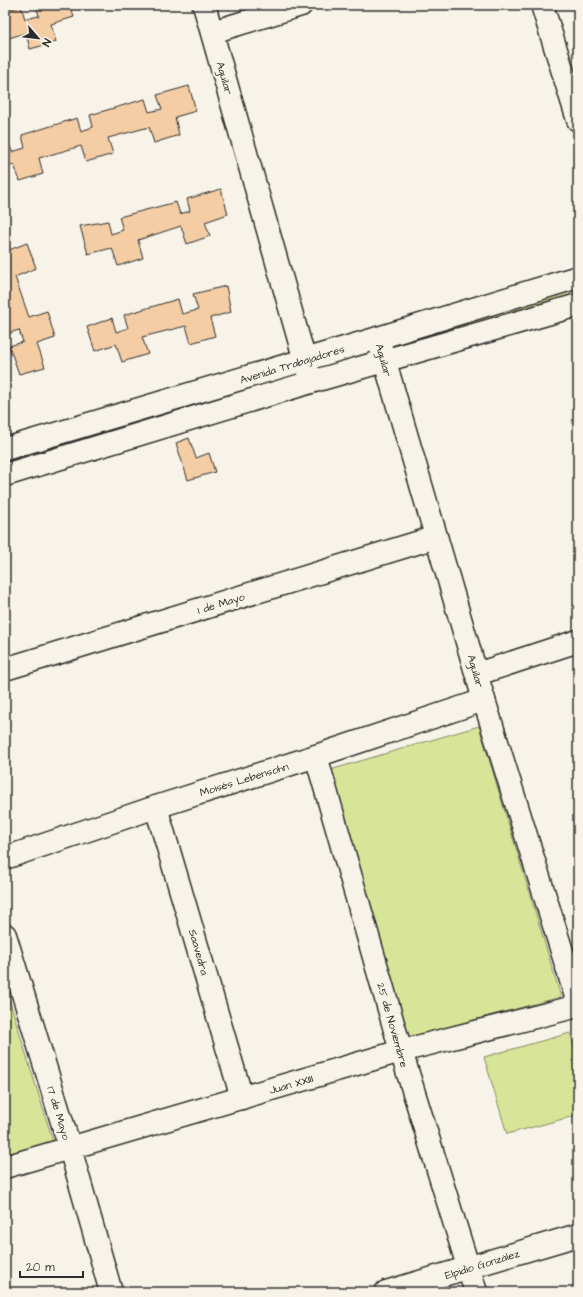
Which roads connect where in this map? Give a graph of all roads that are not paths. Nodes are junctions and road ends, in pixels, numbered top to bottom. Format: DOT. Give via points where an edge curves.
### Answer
graph roads {
  1 [pos="204,5"];
  2 [pos="301,5"];
  3 [pos="542,5"];
  4 [pos="212,32"];
  5 [pos="578,120"];
  6 [pos="578,277"];
  7 [pos="578,305"];
  8 [pos="378,338"];
  9 [pos="305,360"];
  10 [pos="385,361"];
  11 [pos="311,382"];
  12 [pos="5,449"];
  13 [pos="5,476"];
  14 [pos="436,537"];
  15 [pos="578,641"];
  16 [pos="5,669"];
  17 [pos="477,674"];
  18 [pos="484,700"];
  19 [pos="316,756"];
  20 [pos="156,806"];
  21 [pos="5,858"];
  22 [pos="5,935"];
  23 [pos="578,1003"];
  24 [pos="578,1006"];
  25 [pos="401,1052"];
  26 [pos="242,1098"];
  27 [pos="70,1148"];
  28 [pos="5,1167"];
  29 [pos="578,1235"];
  30 [pos="469,1268"];
  31 [pos="111,1292"];
  32 [pos="386,1292"];
  33 [pos="476,1292"];
  1 -- 4 [label="street, Aguilar"];
  2 -- 4 [label="street"];
  3 -- 5 [label="street"];
  4 -- 9 [label="street, Aguilar"];
  6 -- 8 [label="street, Avenida Trabajadores"];
  7 -- 10 [label="street"];
  8 -- 9 [label="street, Avenida Trabajadores"];
  8 -- 10 [label="street, Aguilar"];
  9 -- 11 [label="street, Aguilar"];
  9 -- 12 [label="street, Avenida Trabajadores"];
  10 -- 11 [label="street"];
  10 -- 14 [label="street, Aguilar"];
  11 -- 13 [label="street"];
  14 -- 16 [label="street, 1 de Mayo"];
  14 -- 17 [label="street, Aguilar"];
  15 -- 17 [label="street"];
  17 -- 18 [label="street, Aguilar"];
  18 -- 19 [label="street, Moisés Lebensohn"];
  18 -- 23 [label="street, Aguilar"];
  19 -- 20 [label="street, Moisés Lebensohn"];
  19 -- 25 [label="street, 25 de Noviembre"];
  20 -- 21 [label="street, Moisés Lebensohn"];
  20 -- 26 [label="street, Saavedra"];
  22 -- 27 [label="street, 17 de Mayo"];
  24 -- 25 [label="street, Juan XXIII"];
  25 -- 26 [label="street, Juan XXIII"];
  25 -- 30 [label="street, 25 de Noviembre"];
  26 -- 27 [label="street, Juan XXIII"];
  27 -- 28 [label="street, Juan XXIII"];
  27 -- 31 [label="street, 17 de Mayo"];
  29 -- 30 [label="street, Elpidio González"];
  30 -- 32 [label="street, Elpidio González"];
  30 -- 33 [label="street, 25 de Noviembre"];
}
